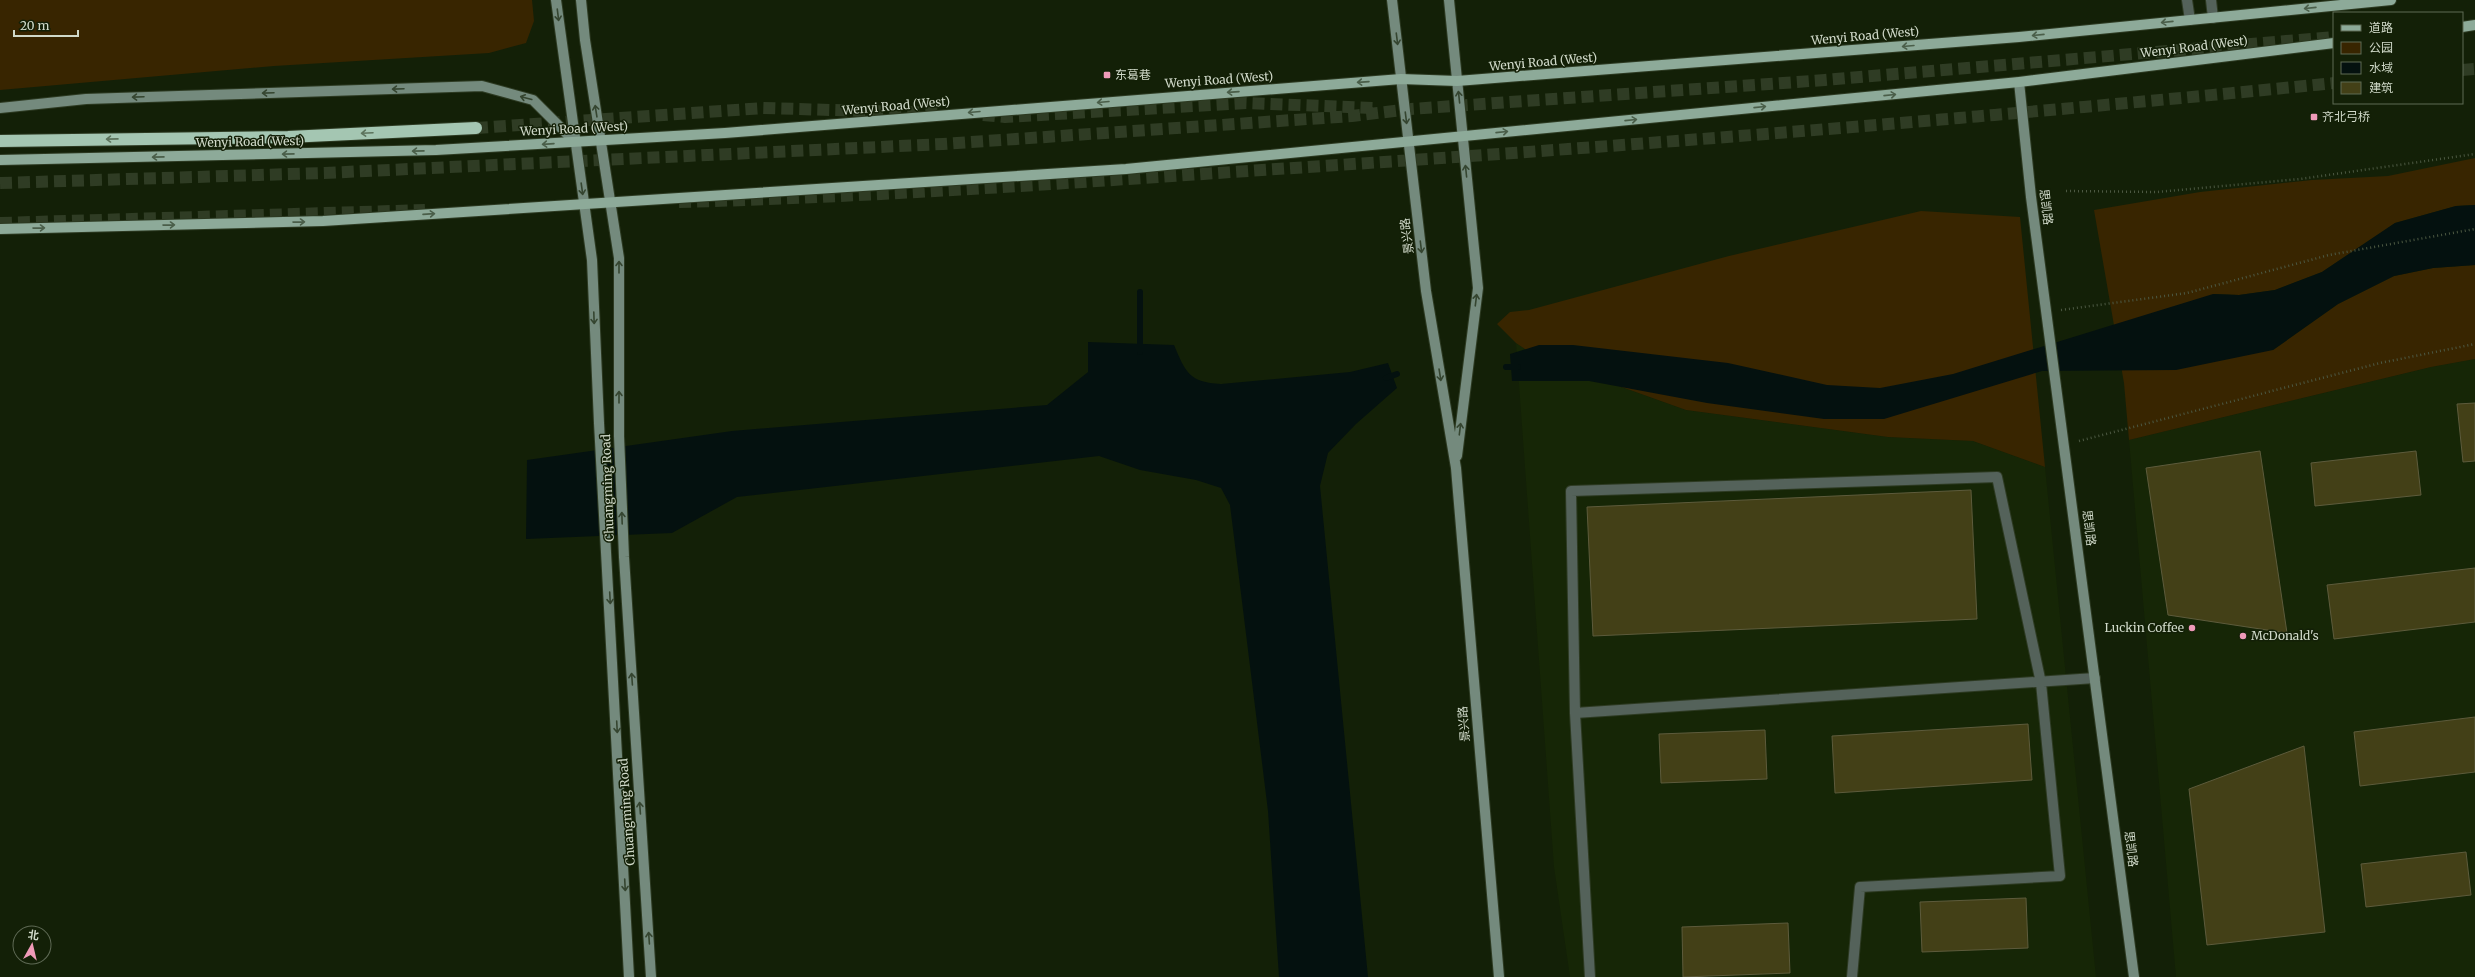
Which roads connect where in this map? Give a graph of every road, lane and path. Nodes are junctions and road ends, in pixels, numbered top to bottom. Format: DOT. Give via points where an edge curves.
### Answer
graph roads {
  1 [pos="556,0"];
  2 [pos="581,0"];
  3 [pos="1392,0"];
  4 [pos="1449,0"];
  5 [pos="2187,0"];
  6 [pos="2211,0"];
  7 [pos="2391,0"];
  8 [pos="2213,18"];
  9 [pos="2190,20"];
  10 [pos="2475,26"];
  11 [pos="2463,27"];
  12 [pos="2333,43"];
  13 [pos="1401,79"];
  14 [pos="1458,82"];
  15 [pos="2019,82"];
  16 [pos="0,108"];
  17 [pos="476,128"];
  18 [pos="1463,136"];
  19 [pos="601,140"];
  20 [pos="0,141"];
  21 [pos="1409,141"];
  22 [pos="575,142"];
  23 [pos="2475,154"];
  24 [pos="0,160"];
  25 [pos="2066,191"];
  26 [pos="611,202"];
  27 [pos="584,204"];
  28 [pos="0,229"];
  29 [pos="2475,229"];
  30 [pos="2047,312"];
  31 [pos="2475,344"];
  32 [pos="2065,444"];
  33 [pos="1456,468"];
  34 [pos="2095,678"];
  35 [pos="2041,683"];
  36 [pos="1575,714"];
  37 [pos="630,977"];
  38 [pos="651,977"];
  39 [pos="1499,977"];
  40 [pos="1590,977"];
  41 [pos="1852,977"];
  42 [pos="2134,977"];
  1 -- 22 [label="street, Chuangming Road, one-way"];
  19 -- 2 [label="street, Chuangming Road, one-way"];
  3 -- 13 [label="street, 景兴路, one-way"];
  4 -- 14 [label="street, 景兴路"];
  5 -- 9 [label="lane"];
  6 -- 8 [label="lane"];
  7 -- 8 [label="main road, Wenyi Road (West), one-way"];
  8 -- 9 [label="main road, Wenyi Road (West)"];
  9 -- 14 [label="main road, Wenyi Road (West), one-way" via="2019,37"];
  10 -- 11 [label="main road"];
  12 -- 15 [label="main road, Wenyi Road (West)"];
  13 -- 14 [label="main road, Wenyi Road (West)"];
  13 -- 19 [label="main road, Wenyi Road (West), one-way" via="733,132"];
  13 -- 21 [label="street, 景兴路, one-way"];
  18 -- 14 [label="street, 景兴路, one-way"];
  18 -- 15 [label="main road, Wenyi Road (West), one-way"];
  15 -- 30 [label="street, 思凯路"];
  22 -- 16 [label="street, one-way" via="533,100 482,86 86,99"];
  17 -- 20 [label="highway, one-way" via="288,137"];
  18 -- 21 [label="main road, Wenyi Road (West)"];
  33 -- 18 [label="street, 景兴路, one-way" via="1478,288"];
  19 -- 22 [label="main road, Wenyi Road (West)"];
  19 -- 26 [label="street, Chuangming Road"];
  21 -- 26 [label="main road, Wenyi Road (West)" via="1126,168"];
  21 -- 33 [label="street, 景兴路, one-way" via="1426,291"];
  22 -- 24 [label="main road, Wenyi Road (West), one-way" via="436,150"];
  22 -- 27 [label="street, Chuangming Road, one-way"];
  23 -- 25 [label="path" via="2300,180 2157,192"];
  26 -- 27 [label="main road, Wenyi Road (West)"];
  38 -- 26 [label="street, Chuangming Road, one-way" via="624,557 619,436 620,258"];
  28 -- 27 [label="main road, Wenyi Road (West), one-way" via="323,221"];
  27 -- 37 [label="street, Chuangming Road, one-way" via="592,260"];
  29 -- 30 [label="path" via="2329,255 2187,293 2115,305"];
  30 -- 32 [label="street, 思凯路"];
  31 -- 32 [label="path" via="2380,363"];
  32 -- 34 [label="street, 思凯路"];
  33 -- 39 [label="street, 景兴路"];
  34 -- 35 [label="lane"];
  34 -- 42 [label="street, 思凯路"];
  35 -- 36 [label="lane"];
  35 -- 36 [label="lane" via="1997,477 1571,491"];
  35 -- 41 [label="lane" via="2060,876 1860,887"];
  36 -- 40 [label="lane"];
}
